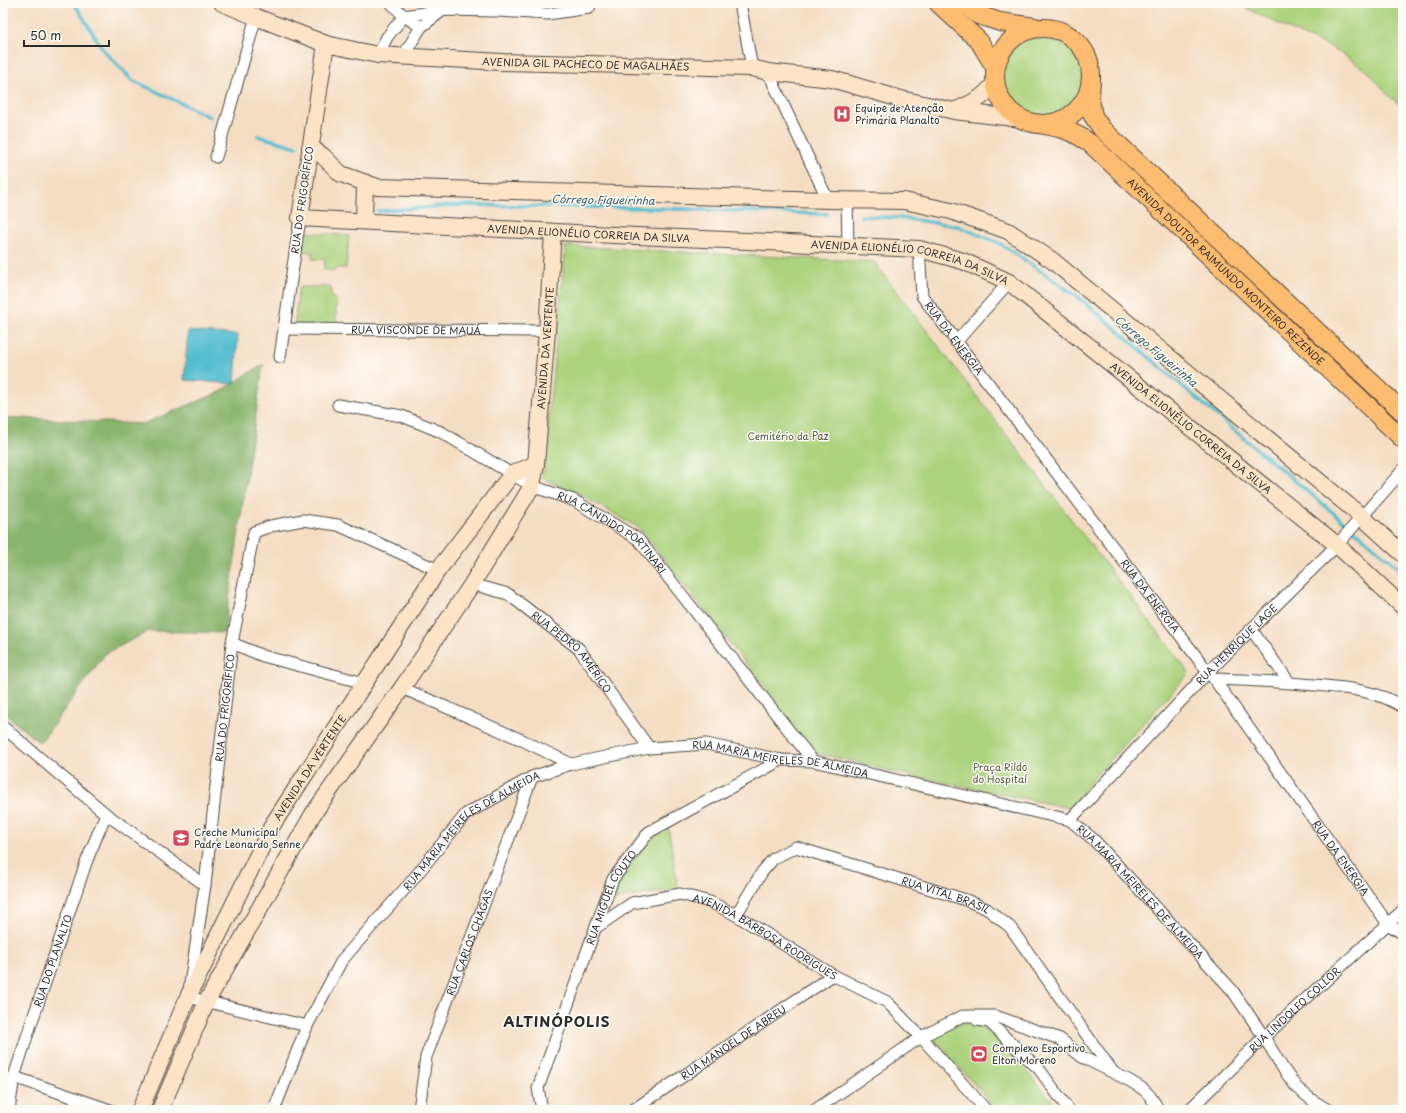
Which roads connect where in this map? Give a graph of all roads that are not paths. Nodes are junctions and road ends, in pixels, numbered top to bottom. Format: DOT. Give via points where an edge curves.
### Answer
graph roads {
  1 [pos="222,3"];
  2 [pos="391,3"];
  3 [pos="591,3"];
  4 [pos="740,3"];
  5 [pos="938,3"];
  6 [pos="963,3"];
  7 [pos="443,10"];
  8 [pos="404,16"];
  9 [pos="256,18"];
  10 [pos="421,28"];
  11 [pos="1038,28"];
  12 [pos="326,44"];
  13 [pos="378,55"];
  14 [pos="403,56"];
  15 [pos="752,68"];
  16 [pos="768,72"];
  17 [pos="995,75"];
  18 [pos="1091,76"];
  19 [pos="954,111"];
  20 [pos="1030,122"];
  21 [pos="310,147"];
  22 [pos="216,157"];
  23 [pos="365,183"];
  24 [pos="828,200"];
  25 [pos="846,200"];
  26 [pos="300,218"];
  27 [pos="364,221"];
  28 [pos="553,232"];
  29 [pos="848,246"];
  30 [pos="919,249"];
  31 [pos="1009,282"];
  32 [pos="285,329"];
  33 [pos="547,331"];
  34 [pos="956,342"];
  35 [pos="280,357"];
  36 [pos="338,405"];
  37 [pos="1403,412"];
  38 [pos="1403,439"];
  39 [pos="536,464"];
  40 [pos="1403,470"];
  41 [pos="512,474"];
  42 [pos="532,486"];
  43 [pos="1361,516"];
  44 [pos="1336,545"];
  45 [pos="1403,554"];
  46 [pos="438,570"];
  47 [pos="472,584"];
  48 [pos="1403,606"];
  49 [pos="1251,629"];
  50 [pos="232,643"];
  51 [pos="1211,675"];
  52 [pos="1289,682"];
  53 [pos="364,683"];
  54 [pos="402,688"];
  55 [pos="1403,707"];
  56 [pos="3,727"];
  57 [pos="649,748"];
  58 [pos="781,760"];
  59 [pos="812,761"];
  60 [pos="571,764"];
  61 [pos="532,777"];
  62 [pos="106,814"];
  63 [pos="1070,820"];
  64 [pos="205,885"];
  65 [pos="1403,910"];
  66 [pos="736,915"];
  67 [pos="1388,924"];
  68 [pos="597,927"];
  69 [pos="1403,934"];
  70 [pos="833,975"];
  71 [pos="188,996"];
  72 [pos="207,1001"];
  73 [pos="963,1016"];
  74 [pos="306,1026"];
  75 [pos="921,1037"];
  76 [pos="1264,1037"];
  77 [pos="1113,1072"];
  78 [pos="14,1077"];
  79 [pos="830,1106"];
  80 [pos="9,1110"];
  81 [pos="110,1110"];
  82 [pos="140,1110"];
  83 [pos="160,1110"];
  84 [pos="274,1110"];
  85 [pos="418,1110"];
  86 [pos="542,1110"];
  87 [pos="633,1110"];
  88 [pos="815,1110"];
  89 [pos="986,1110"];
  90 [pos="1069,1110"];
  91 [pos="1159,1110"];
  92 [pos="1188,1110"];
  93 [pos="1328,1110"];
  1 -- 9 [label="street, AVENIDA GIL PACHECO DE MAGALHÃES"];
  2 -- 8 [label="street"];
  3 -- 7 [label="street" via="589,8 548,14"];
  4 -- 15 [label="street"];
  5 -- 17 [label="main road, AVENIDA DOUTOR RAIMUNDO MONTEIRO REZENDE" via="979,41"];
  6 -- 11 [label="main road, AVENIDA DOUTOR RAIMUNDO MONTEIRO REZENDE" via="978,15"];
  7 -- 8 [label="street"];
  7 -- 10 [label="street"];
  8 -- 10 [label="street"];
  8 -- 13 [label="street" via="387,37"];
  9 -- 12 [label="street, AVENIDA GIL PACHECO DE MAGALHÃES"];
  9 -- 22 [label="street"];
  10 -- 14 [label="street"];
  11 -- 17 [label="main road, AVENIDA DOUTOR RAIMUNDO MONTEIRO REZENDE" via="1012,38 1003,49"];
  11 -- 18 [label="main road, AVENIDA DOUTOR RAIMUNDO MONTEIRO REZENDE" via="1054,29 1069,36 1081,46 1089,60"];
  12 -- 13 [label="street, AVENIDA GIL PACHECO DE MAGALHÃES"];
  12 -- 21 [label="street, RUA DO FRIGORÍFICO"];
  13 -- 14 [label="street, AVENIDA GIL PACHECO DE MAGALHÃES"];
  14 -- 15 [label="street, AVENIDA GIL PACHECO DE MAGALHÃES" via="502,62"];
  15 -- 16 [label="street, AVENIDA GIL PACHECO DE MAGALHÃES"];
  16 -- 19 [label="street, AVENIDA GIL PACHECO DE MAGALHÃES" via="832,79"];
  16 -- 24 [label="street"];
  17 -- 19 [label="street" via="987,94 974,103"];
  17 -- 20 [label="main road, AVENIDA DOUTOR RAIMUNDO MONTEIRO REZENDE" via="1000,98 1009,110"];
  18 -- 20 [label="main road, AVENIDA DOUTOR RAIMUNDO MONTEIRO REZENDE" via="1089,90 1083,103 1074,113 1057,122"];
  18 -- 37 [label="main road, AVENIDA DOUTOR RAIMUNDO MONTEIRO REZENDE" via="1090,99 1093,116 1102,129"];
  19 -- 20 [label="street, AVENIDA GIL PACHECO DE MAGALHÃES"];
  20 -- 38 [label="main road, AVENIDA DOUTOR RAIMUNDO MONTEIRO REZENDE" via="1062,128 1078,134 1091,144"];
  21 -- 23 [label="street" via="341,174"];
  21 -- 26 [label="street, RUA DO FRIGORÍFICO"];
  23 -- 24 [label="street" via="377,187"];
  23 -- 27 [label="street"];
  24 -- 25 [label="street"];
  25 -- 29 [label="street"];
  25 -- 43 [label="street" via="904,201 951,211 1008,231 1053,261"];
  26 -- 27 [label="street, AVENIDA ELIONÉLIO CORREIA DA SILVA"];
  26 -- 32 [label="street, RUA DO FRIGORÍFICO"];
  27 -- 28 [label="street, AVENIDA ELIONÉLIO CORREIA DA SILVA"];
  28 -- 29 [label="street, AVENIDA ELIONÉLIO CORREIA DA SILVA"];
  28 -- 33 [label="street, AVENIDA DA VERTENTE"];
  29 -- 30 [label="street, AVENIDA ELIONÉLIO CORREIA DA SILVA"];
  30 -- 31 [label="street, AVENIDA ELIONÉLIO CORREIA DA SILVA" via="963,261"];
  30 -- 34 [label="street, RUA DA ENERGIA" via="922,296"];
  31 -- 34 [label="street"];
  31 -- 44 [label="street, AVENIDA ELIONÉLIO CORREIA DA SILVA"];
  32 -- 33 [label="street, RUA VISCONDE DE MAUÁ"];
  32 -- 35 [label="street, RUA DO FRIGORÍFICO"];
  33 -- 39 [label="street, AVENIDA DA VERTENTE"];
  34 -- 51 [label="street, RUA DA ENERGIA"];
  36 -- 41 [label="street, RUA CÂNDIDO PORTINARI" via="402,416 441,432"];
  39 -- 41 [label="street, AVENIDA DA VERTENTE"];
  39 -- 42 [label="street, AVENIDA DA VERTENTE"];
  40 -- 43 [label="street, RUA HENRIQUE LAGE"];
  41 -- 42 [label="street, RUA CÂNDIDO PORTINARI"];
  41 -- 46 [label="street, AVENIDA DA VERTENTE"];
  42 -- 47 [label="street, AVENIDA DA VERTENTE"];
  42 -- 59 [label="street, RUA CÂNDIDO PORTINARI" via="574,500 638,539"];
  43 -- 44 [label="street, RUA HENRIQUE LAGE"];
  43 -- 45 [label="street"];
  44 -- 48 [label="street, AVENIDA ELIONÉLIO CORREIA DA SILVA"];
  44 -- 49 [label="street, RUA HENRIQUE LAGE"];
  46 -- 50 [label="street, RUA DO FRIGORÍFICO" via="338,525 303,520 254,532"];
  46 -- 53 [label="street, AVENIDA DA VERTENTE"];
  47 -- 54 [label="street, AVENIDA DA VERTENTE"];
  47 -- 57 [label="street, RUA PEDRO AMÉRICO" via="508,594 579,649"];
  49 -- 51 [label="street, RUA HENRIQUE LAGE"];
  49 -- 52 [label="street"];
  50 -- 53 [label="street" via="263,656"];
  50 -- 64 [label="street, RUA DO FRIGORÍFICO"];
  51 -- 52 [label="street"];
  51 -- 63 [label="street, RUA HENRIQUE LAGE"];
  51 -- 67 [label="street, RUA DA ENERGIA"];
  52 -- 55 [label="street" via="1356,689 1382,696"];
  53 -- 71 [label="street, AVENIDA DA VERTENTE" via="273,824"];
  54 -- 60 [label="street"];
  54 -- 72 [label="street, AVENIDA DA VERTENTE" via="313,814"];
  56 -- 62 [label="street"];
  57 -- 58 [label="street, RUA MARIA MEIRELES DE ALMEIDA" via="706,744"];
  57 -- 60 [label="street, RUA MARIA MEIRELES DE ALMEIDA"];
  58 -- 59 [label="street, RUA MARIA MEIRELES DE ALMEIDA"];
  58 -- 68 [label="street, RUA MIGUEL COUTO" via="649,832 613,879"];
  59 -- 63 [label="street, RUA MARIA MEIRELES DE ALMEIDA"];
  60 -- 61 [label="street, RUA MARIA MEIRELES DE ALMEIDA"];
  61 -- 74 [label="street, RUA MARIA MEIRELES DE ALMEIDA" via="466,814 342,960"];
  61 -- 85 [label="street, RUA CARLOS CHAGAS" via="426,1056"];
  62 -- 64 [label="street"];
  62 -- 78 [label="street, RUA DO PLANALTO" via="87,860"];
  63 -- 76 [label="street, RUA MARIA MEIRELES DE ALMEIDA" via="1094,840 1232,990"];
  64 -- 71 [label="street, RUA DO FRIGORÍFICO"];
  65 -- 67 [label="street, RUA LINDOLFO COLLOR"];
  66 -- 68 [label="street, AVENIDA BARBOSA RODRIGUES" via="710,902 680,894 632,903"];
  66 -- 70 [label="street, AVENIDA BARBOSA RODRIGUES"];
  66 -- 77 [label="street, RUA VITAL BRASIL" via="762,872 774,858 796,847 966,900 987,909 1010,927"];
  67 -- 69 [label="street, RUA DA ENERGIA"];
  67 -- 76 [label="street, RUA LINDOLFO COLLOR"];
  68 -- 86 [label="street, RUA MIGUEL COUTO" via="538,1088"];
  70 -- 75 [label="street, AVENIDA BARBOSA RODRIGUES" via="887,1002"];
  70 -- 87 [label="street, RUA MANOEL DE ABREU"];
  71 -- 72 [label="street"];
  71 -- 82 [label="street, AVENIDA DA VERTENTE"];
  72 -- 74 [label="street"];
  72 -- 83 [label="street, AVENIDA DA VERTENTE"];
  73 -- 75 [label="street"];
  73 -- 77 [label="street" via="995,1016 1060,1039 1082,1057"];
  73 -- 90 [label="street" via="989,1022 1039,1069"];
  74 -- 84 [label="street, RUA MARIA MEIRELES DE ALMEIDA"];
  75 -- 79 [label="street"];
  75 -- 89 [label="street, AVENIDA BARBOSA RODRIGUES"];
  76 -- 92 [label="street, RUA LINDOLFO COLLOR"];
  76 -- 93 [label="street, RUA MARIA MEIRELES DE ALMEIDA" via="1297,1088"];
  77 -- 91 [label="street" via="1143,1089"];
  78 -- 80 [label="street, RUA DO PLANALTO"];
  78 -- 81 [label="street"];
  79 -- 88 [label="street"];
}
